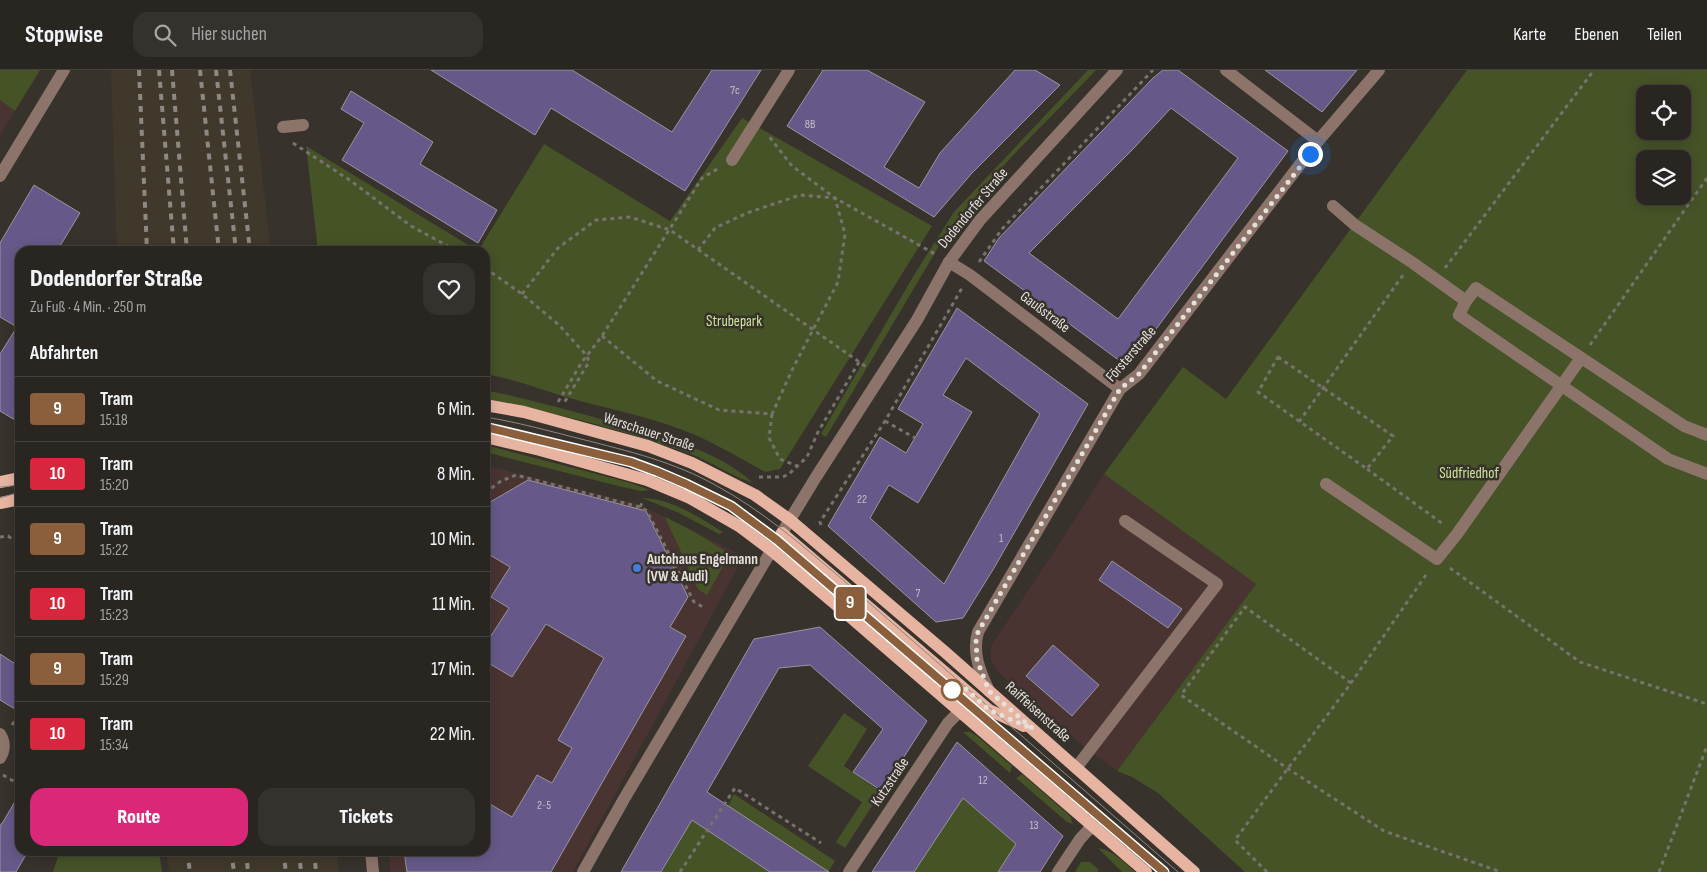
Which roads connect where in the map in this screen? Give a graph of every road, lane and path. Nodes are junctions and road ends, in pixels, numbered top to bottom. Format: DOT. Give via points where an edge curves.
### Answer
graph roads {
  1 [pos="64,70"];
  2 [pos="789,70"];
  3 [pos="1117,70"];
  4 [pos="1153,70"];
  5 [pos="1226,70"];
  6 [pos="1379,70"];
  7 [pos="1594,70"];
  8 [pos="757,121"];
  9 [pos="303,125"];
  10 [pos="283,127"];
  11 [pos="1318,141"];
  12 [pos="291,142"];
  13 [pos="732,160"];
  14 [pos="0,176"];
  15 [pos="1707,178"];
  16 [pos="835,198"];
  17 [pos="1333,206"];
  18 [pos="670,230"];
  19 [pos="448,246"];
  20 [pos="698,250"];
  21 [pos="948,262"];
  22 [pos="1412,263"];
  23 [pos="975,268"];
  24 [pos="490,272"];
  25 [pos="1436,280"];
  26 [pos="965,284"];
  27 [pos="522,294"];
  28 [pos="1466,301"];
  29 [pos="813,330"];
  30 [pos="602,336"];
  31 [pos="587,356"];
  32 [pos="1582,358"];
  33 [pos="859,362"];
  34 [pos="881,377"];
  35 [pos="1563,386"];
  36 [pos="1322,388"];
  37 [pos="1120,389"];
  38 [pos="558,402"];
  39 [pos="564,403"];
  40 [pos="490,407"];
  41 [pos="772,414"];
  42 [pos="885,421"];
  43 [pos="1300,422"];
  44 [pos="1707,435"];
  45 [pos="490,438"];
  46 [pos="914,438"];
  47 [pos="797,466"];
  48 [pos="1367,469"];
  49 [pos="1707,474"];
  50 [pos="756,477"];
  51 [pos="15,479"];
  52 [pos="0,482"];
  53 [pos="1326,484"];
  54 [pos="490,489"];
  55 [pos="15,501"];
  56 [pos="643,501"];
  57 [pos="0,503"];
  58 [pos="640,507"];
  59 [pos="826,513"];
  60 [pos="790,520"];
  61 [pos="1125,521"];
  62 [pos="782,533"];
  63 [pos="1457,534"];
  64 [pos="0,537"];
  65 [pos="15,541"];
  66 [pos="771,550"];
  67 [pos="1437,559"];
  68 [pos="703,607"];
  69 [pos="1352,683"];
  70 [pos="989,691"];
  71 [pos="1707,704"];
  72 [pos="959,712"];
  73 [pos="1033,729"];
  74 [pos="0,734"];
  75 [pos="1707,746"];
  76 [pos="0,758"];
  77 [pos="1076,768"];
  78 [pos="1287,768"];
  79 [pos="0,773"];
  80 [pos="15,782"];
  81 [pos="1092,826"];
  82 [pos="821,843"];
  83 [pos="371,856"];
  84 [pos="373,872"];
  85 [pos="583,872"];
  86 [pos="680,872"];
  87 [pos="849,872"];
  88 [pos="1058,872"];
  89 [pos="1146,872"];
  90 [pos="1194,872"];
  91 [pos="1267,872"];
  92 [pos="1501,872"];
  93 [pos="1659,872"];
  1 -- 14 [label="street"];
  2 -- 8 [label="street"];
  3 -- 21 [label="street, Dodendorfer Straße" via="980,220"];
  4 -- 23 [label="path" via="1002,229"];
  5 -- 11 [label="street"];
  6 -- 11 [label="street, Försterstraße"];
  7 -- 25 [label="path"];
  8 -- 13 [label="street"];
  8 -- 16 [label="path" via="792,166"];
  9 -- 10 [label="street"];
  11 -- 37 [label="street, Försterstraße" via="1139,374"];
  12 -- 19 [label="path" via="411,226"];
  13 -- 18 [label="path" via="702,178"];
  15 -- 32 [label="path"];
  16 -- 20 [label="path" via="800,195 747,212 714,228"];
  16 -- 21 [label="path"];
  16 -- 29 [label="path" via="845,234 838,282"];
  17 -- 22 [label="street" via="1355,225"];
  18 -- 20 [label="path"];
  18 -- 27 [label="path" via="630,217 596,220 558,248"];
  18 -- 30 [label="path"];
  20 -- 29 [label="path"];
  21 -- 34 [label="street, Dodendorfer Straße"];
  21 -- 37 [label="street, Gaußstraße" via="970,275"];
  22 -- 25 [label="street"];
  22 -- 36 [label="path"];
  24 -- 27 [label="path"];
  25 -- 28 [label="street"];
  26 -- 42 [label="path"];
  27 -- 31 [label="path" via="559,325"];
  28 -- 32 [label="street" via="1476,288"];
  28 -- 35 [label="street" via="1459,315"];
  29 -- 33 [label="path"];
  29 -- 41 [label="path"];
  30 -- 31 [label="path"];
  30 -- 41 [label="path" via="657,380 719,410"];
  31 -- 38 [label="path"];
  31 -- 39 [label="path" via="589,362"];
  32 -- 35 [label="street"];
  32 -- 44 [label="street" via="1684,426"];
  33 -- 34 [label="path"];
  33 -- 47 [label="path" via="807,457"];
  34 -- 60 [label="street, Dodendorfer Straße"];
  35 -- 49 [label="street" via="1668,459"];
  35 -- 63 [label="street"];
  36 -- 43 [label="path"];
  36 -- 43 [label="path" via="1278,357 1258,392"];
  36 -- 48 [label="path" via="1393,436"];
  37 -- 70 [label="street, Försterstraße" via="978,632 977,660"];
  40 -- 60 [label="main road, Warschauer Straße" via="524,412 670,454 755,495"];
  41 -- 47 [label="path" via="769,438 780,459"];
  42 -- 46 [label="path"];
  42 -- 59 [label="path"];
  43 -- 48 [label="path"];
  45 -- 66 [label="main road" via="630,475 669,489 730,520"];
  47 -- 50 [label="path" via="790,474"];
  48 -- 63 [label="path"];
  51 -- 52 [label="main road"];
  53 -- 67 [label="street"];
  54 -- 58 [label="path" via="516,476"];
  55 -- 57 [label="main road"];
  56 -- 58 [label="path"];
  58 -- 68 [label="path" via="647,511 694,602"];
  60 -- 62 [label="street, Dodendorfer Straße"];
  60 -- 70 [label="main road, Raiffeisenstraße"];
  61 -- 77 [label="street" via="1217,584"];
  62 -- 66 [label="street, Dodendorfer Straße"];
  62 -- 73 [label="main road" via="989,710"];
  63 -- 67 [label="street"];
  64 -- 65 [label="path" via="8,536"];
  66 -- 72 [label="main road"];
  66 -- 85 [label="street, Dodendorfer Straße"];
  67 -- 69 [label="path"];
  67 -- 71 [label="path" via="1580,662"];
  69 -- 78 [label="path"];
  69 -- 78 [label="path" via="1245,607 1181,695"];
  70 -- 73 [label="main road, Raiffeisenstraße"];
  72 -- 81 [label="main road"];
  72 -- 87 [label="street, Kutzstraße" via="948,723"];
  73 -- 77 [label="main road, Raiffeisenstraße"];
  74 -- 76 [label="street" via="5,746"];
  75 -- 93 [label="path"];
  77 -- 90 [label="main road, Raiffeisenstraße"];
  78 -- 91 [label="path" via="1235,840"];
  78 -- 92 [label="path" via="1384,831"];
  79 -- 80 [label="path"];
  81 -- 88 [label="street"];
  81 -- 89 [label="main road"];
  82 -- 86 [label="path" via="735,788"];
  83 -- 84 [label="street"];
}
